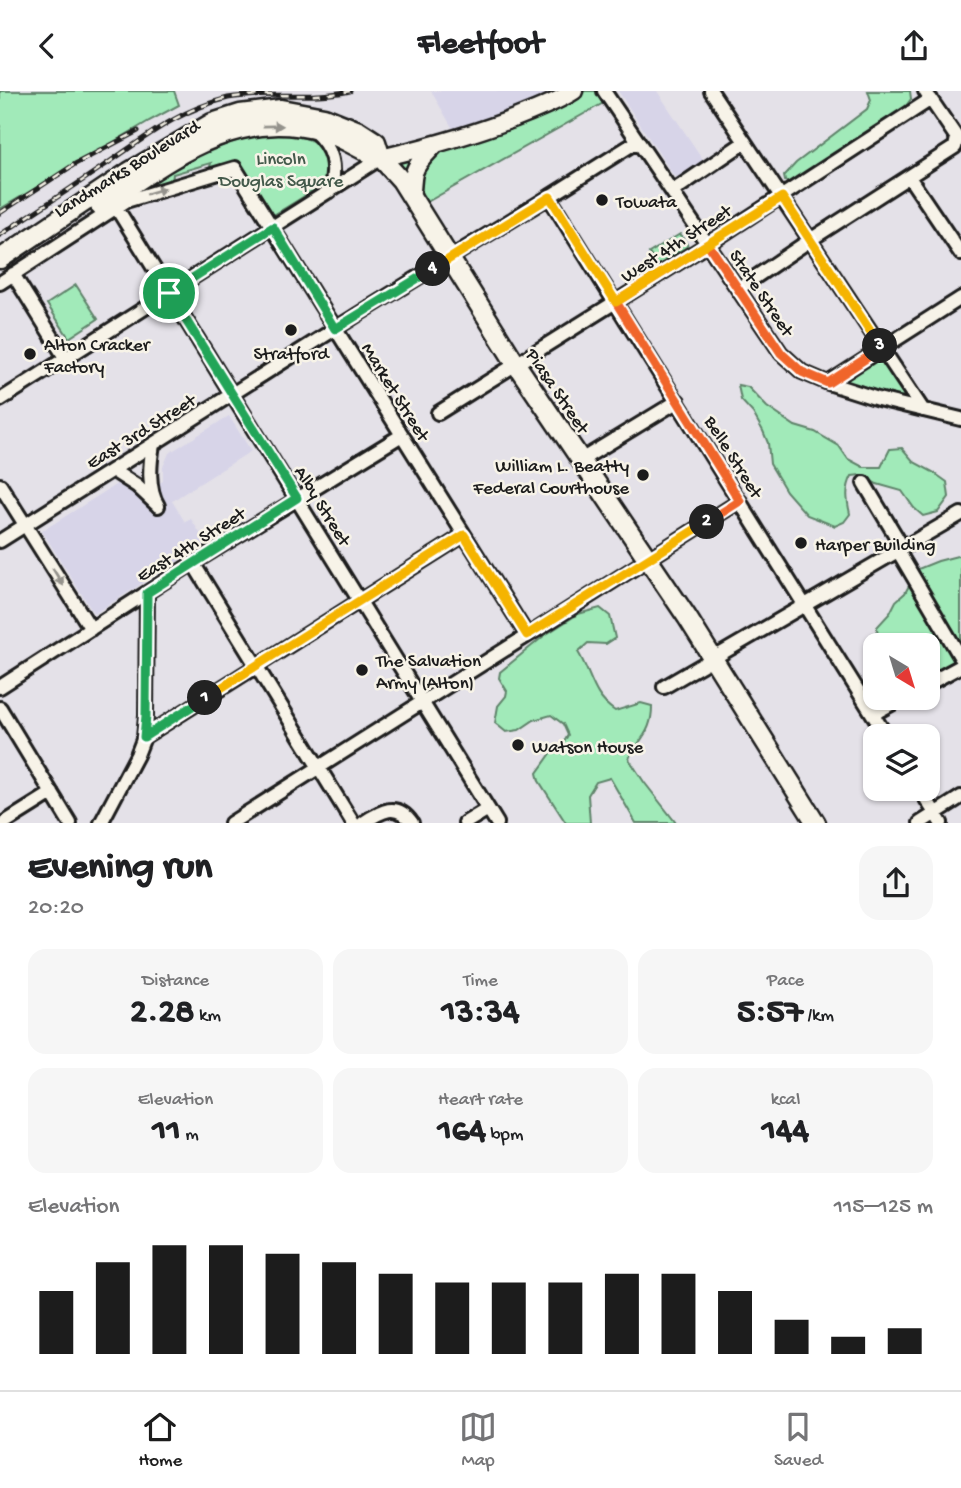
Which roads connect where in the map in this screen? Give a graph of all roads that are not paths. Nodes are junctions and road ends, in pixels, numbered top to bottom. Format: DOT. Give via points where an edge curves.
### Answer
graph roads {
  1 [pos="574,91"];
  2 [pos="604,91"];
  3 [pos="711,91"];
  4 [pos="928,95"];
  5 [pos="307,128"];
  6 [pos="638,141"];
  7 [pos="745,142"];
  8 [pos="436,144"];
  9 [pos="381,158"];
  10 [pos="909,177"];
  11 [pos="330,191"];
  12 [pos="673,191"];
  13 [pos="411,196"];
  14 [pos="550,197"];
  15 [pos="782,197"];
  16 [pos="116,207"];
  17 [pos="273,227"];
  18 [pos="810,240"];
  19 [pos="708,244"];
  20 [pos="961,254"];
  21 [pos="450,258"];
  22 [pos="0,259"];
  23 [pos="7,272"];
  24 [pos="0,283"];
  25 [pos="738,289"];
  26 [pos="169,293"];
  27 [pos="961,298"];
  28 [pos="616,302"];
  29 [pos="335,329"];
  30 [pos="882,348"];
  31 [pos="66,359"];
  32 [pos="516,364"];
  33 [pos="828,383"];
  34 [pos="232,394"];
  35 [pos="0,400"];
  36 [pos="678,401"];
  37 [pos="923,410"];
  38 [pos="438,413"];
  39 [pos="961,419"];
  40 [pos="402,435"];
  41 [pos="153,444"];
  42 [pos="581,460"];
  43 [pos="112,470"];
  44 [pos="864,483"];
  45 [pos="0,485"];
  46 [pos="297,498"];
  47 [pos="740,501"];
  48 [pos="958,516"];
  49 [pos="24,525"];
  50 [pos="464,535"];
  51 [pos="0,541"];
  52 [pos="900,550"];
  53 [pos="648,559"];
  54 [pos="193,563"];
  55 [pos="147,593"];
  56 [pos="360,600"];
  57 [pos="805,604"];
  58 [pos="91,629"];
  59 [pos="527,635"];
  60 [pos="712,658"];
  61 [pos="961,658"];
  62 [pos="257,666"];
  63 [pos="961,667"];
  64 [pos="940,678"];
  65 [pos="0,687"];
  66 [pos="664,687"];
  67 [pos="422,701"];
  68 [pos="0,708"];
  69 [pos="878,711"];
  70 [pos="873,714"];
  71 [pos="879,724"];
  72 [pos="144,737"];
  73 [pos="319,767"];
  74 [pos="52,793"];
  75 [pos="961,797"];
  76 [pos="927,801"];
  77 [pos="488,809"];
  78 [pos="938,818"];
  79 [pos="4,823"];
  80 [pos="70,823"];
  81 [pos="101,823"];
  82 [pos="231,823"];
  83 [pos="353,823"];
  84 [pos="363,823"];
  85 [pos="412,823"];
  86 [pos="465,823"];
  87 [pos="497,823"];
  88 [pos="816,823"];
  89 [pos="920,823"];
  1 -- 8 [label="main road" via="514,119"];
  2 -- 6 [label="street, State Street"];
  3 -- 7 [label="street"];
  4 -- 10 [label="street" via="958,142"];
  4 -- 15 [label="street, West 4th Street"];
  5 -- 9 [label="highway, Landmarks Boulevard" via="333,134"];
  5 -- 11 [label="street" via="331,151"];
  23 -- 5 [label="highway, Landmarks Boulevard, one-way" via="208,139 270,125"];
  6 -- 12 [label="street, State Street"];
  6 -- 14 [label="street, East 3rd Street"];
  7 -- 12 [label="street"];
  7 -- 15 [label="street"];
  8 -- 9 [label="main road"];
  8 -- 13 [label="main road" via="417,165"];
  9 -- 11 [label="street"];
  9 -- 13 [label="highway, Piasa Street"];
  9 -- 22 [label="highway, Landmarks Boulevard" via="376,142 324,117 281,109 240,114 212,123 171,146"];
  10 -- 18 [label="street"];
  10 -- 20 [label="street"];
  11 -- 17 [label="street"];
  12 -- 19 [label="street, State Street"];
  13 -- 21 [label="highway, Piasa Street"];
  14 -- 21 [label="street, East 3rd Street"];
  14 -- 28 [label="street, Belle Street"];
  15 -- 18 [label="street"];
  15 -- 19 [label="street, West 4th Street"];
  16 -- 17 [label="street, Market Street, one-way" via="235,168"];
  16 -- 23 [label="street"];
  16 -- 26 [label="street, Alby Street"];
  17 -- 26 [label="street"];
  17 -- 29 [label="street, Market Street"];
  18 -- 25 [label="street"];
  18 -- 30 [label="street"];
  19 -- 25 [label="street, State Street"];
  19 -- 28 [label="street, West 4th Street"];
  21 -- 29 [label="street, East 3rd Street"];
  21 -- 32 [label="highway, Piasa Street"];
  23 -- 24 [label="street"];
  23 -- 31 [label="street"];
  25 -- 33 [label="street, State Street" via="790,363"];
  26 -- 31 [label="street"];
  26 -- 34 [label="street, Alby Street"];
  27 -- 30 [label="street"];
  28 -- 32 [label="street, West 4th Street"];
  28 -- 36 [label="street, Belle Street"];
  29 -- 34 [label="street, East 3rd Street"];
  29 -- 40 [label="street, Market Street"];
  30 -- 33 [label="street"];
  30 -- 37 [label="street"];
  31 -- 35 [label="street"];
  32 -- 38 [label="street, West 4th Street"];
  32 -- 42 [label="highway, Piasa Street"];
  33 -- 37 [label="street, State Street"];
  34 -- 41 [label="street, East 3rd Street"];
  34 -- 46 [label="street, Alby Street"];
  36 -- 42 [label="street"];
  36 -- 47 [label="street, Belle Street"];
  37 -- 39 [label="street, State Street"];
  40 -- 46 [label="street, East 4th Street"];
  40 -- 50 [label="street, Market Street"];
  41 -- 43 [label="street, East 3rd Street"];
  41 -- 43 [label="street" via="150,471 158,506"];
  42 -- 53 [label="highway, Piasa Street"];
  43 -- 49 [label="street, East 3rd Street"];
  44 -- 52 [label="street"];
  45 -- 49 [label="street"];
  46 -- 54 [label="street, East 4th Street"];
  46 -- 56 [label="street, Alby Street"];
  47 -- 53 [label="street"];
  47 -- 57 [label="street, Belle Street"];
  48 -- 52 [label="street"];
  49 -- 51 [label="street, East 3rd Street"];
  49 -- 58 [label="street, one-way"];
  50 -- 56 [label="street"];
  50 -- 59 [label="street, Market Street"];
  52 -- 57 [label="street"];
  52 -- 61 [label="street"];
  53 -- 59 [label="street"];
  53 -- 60 [label="highway, Piasa Street"];
  54 -- 55 [label="street, East 4th Street"];
  54 -- 62 [label="street"];
  55 -- 58 [label="street, East 4th Street"];
  55 -- 72 [label="street"];
  56 -- 62 [label="street"];
  56 -- 67 [label="street, Alby Street"];
  57 -- 60 [label="street"];
  57 -- 70 [label="street, Belle Street"];
  58 -- 65 [label="street, East 4th Street"];
  59 -- 67 [label="street"];
  60 -- 66 [label="street"];
  60 -- 88 [label="highway, Piasa Street"];
  62 -- 72 [label="street"];
  62 -- 73 [label="street"];
  63 -- 64 [label="street"];
  67 -- 73 [label="street"];
  67 -- 77 [label="street, Alby Street"];
  68 -- 74 [label="street"];
  69 -- 70 [label="street"];
  70 -- 71 [label="street, Belle Street"];
  72 -- 81 [label="street"];
  73 -- 82 [label="street"];
  73 -- 83 [label="street"];
  74 -- 79 [label="street"];
  74 -- 80 [label="street"];
  75 -- 78 [label="street"];
  76 -- 78 [label="street"];
  77 -- 86 [label="street"];
  77 -- 87 [label="street, Alby Street"];
  78 -- 89 [label="street"];
  84 -- 85 [label="street" via="391,810 404,813"];
}
